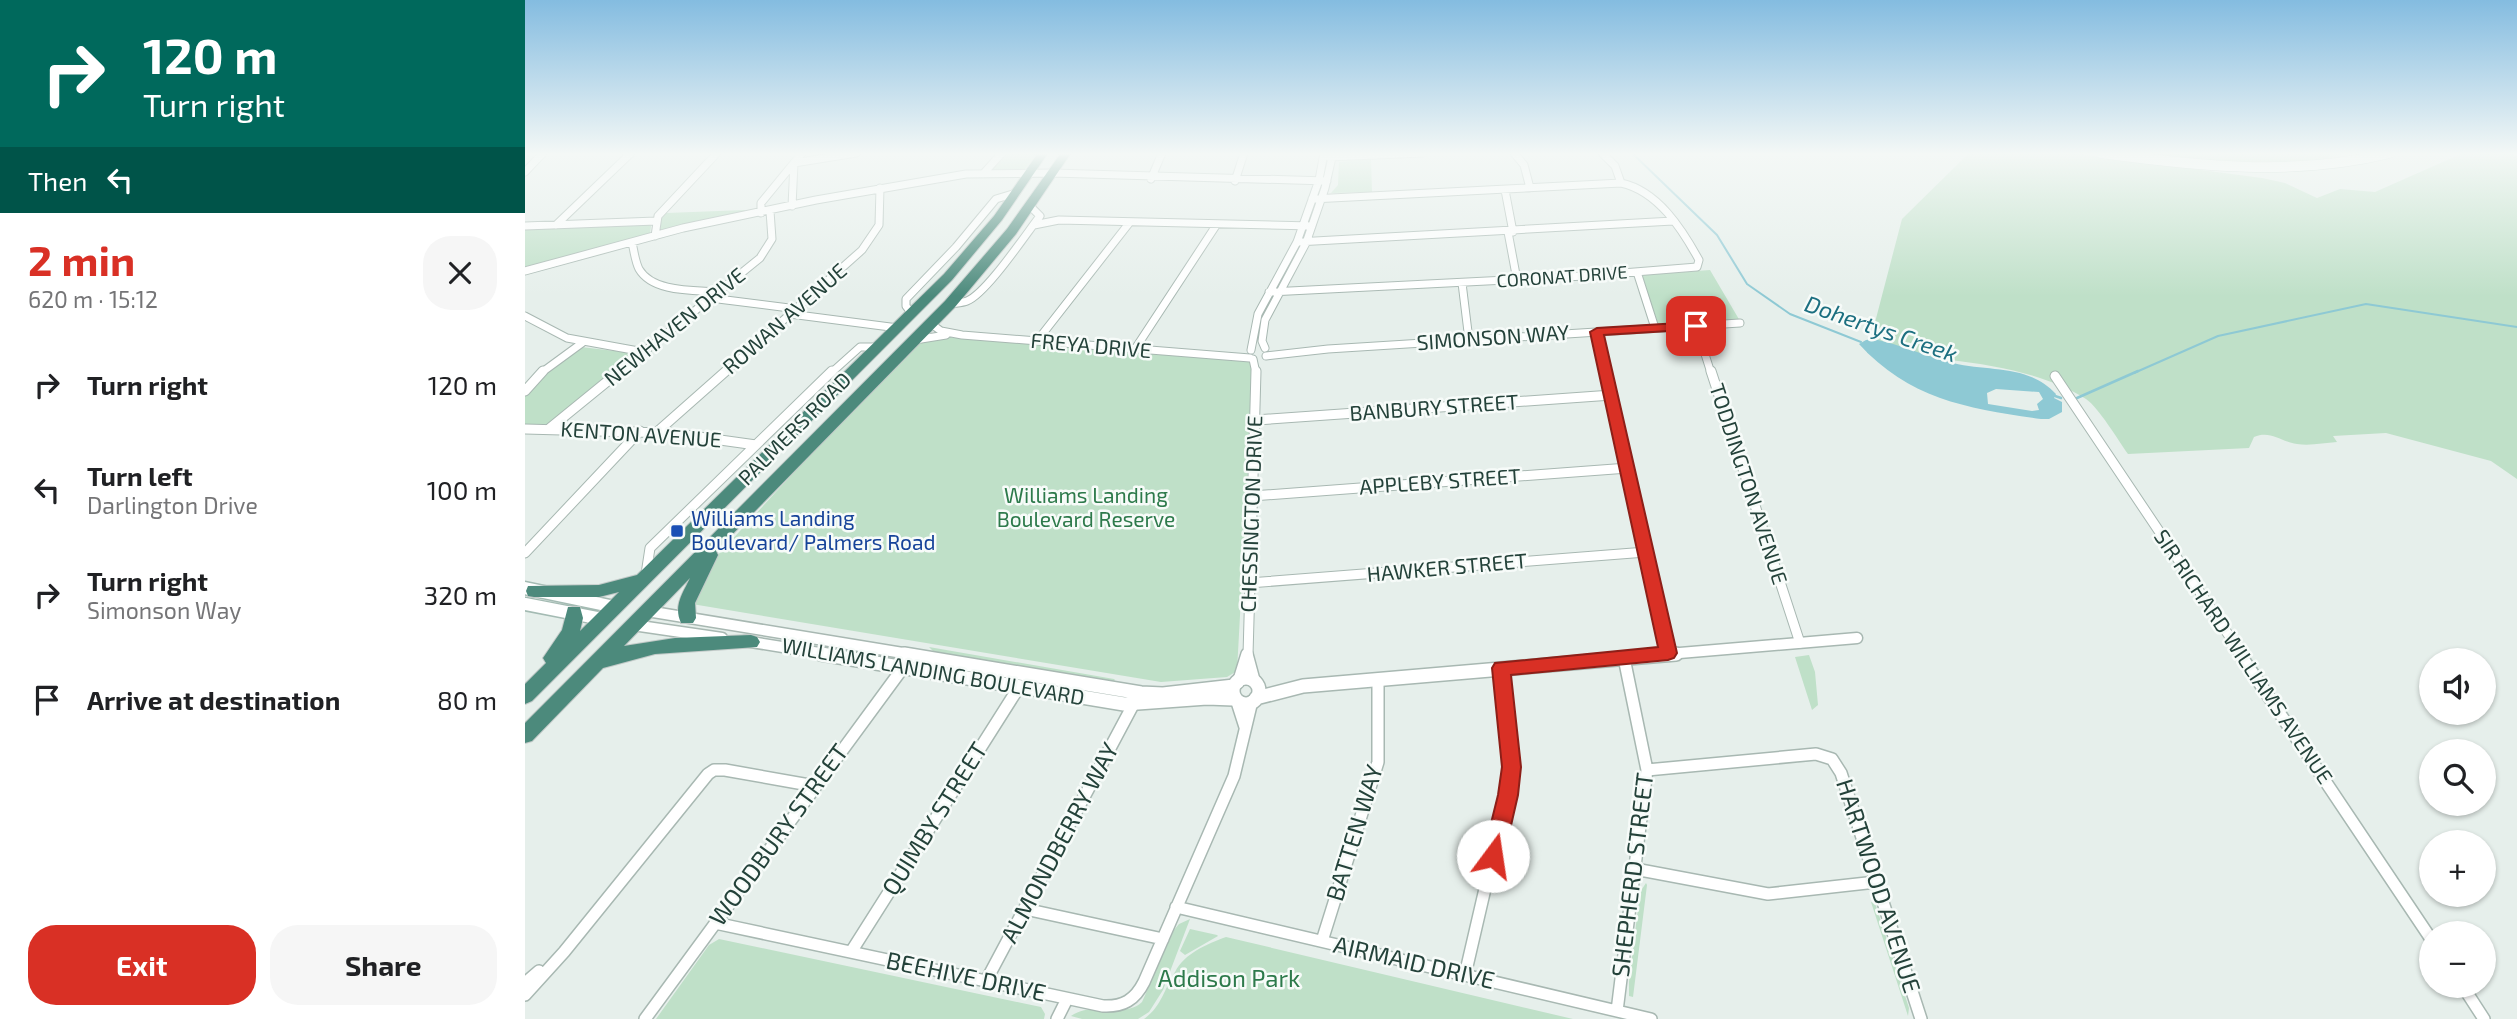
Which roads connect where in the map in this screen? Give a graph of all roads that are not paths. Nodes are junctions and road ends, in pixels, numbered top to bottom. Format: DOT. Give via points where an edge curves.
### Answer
graph roads {
  1 [pos="581,201"];
  2 [pos="674,201"];
  3 [pos="763,201"];
  4 [pos="792,201"];
  5 [pos="820,201"];
  6 [pos="880,201"];
  7 [pos="1010,201"];
  8 [pos="1040,201"];
  9 [pos="1311,201"];
  10 [pos="1320,201"];
  11 [pos="1507,201"];
  12 [pos="1652,201"];
  13 [pos="792,206"];
  14 [pos="765,211"];
  15 [pos="1035,211"];
  16 [pos="1059,220"];
  17 [pos="656,221"];
  18 [pos="1673,221"];
  19 [pos="1130,222"];
  20 [pos="1217,224"];
  21 [pos="556,225"];
  22 [pos="1034,225"];
  23 [pos="525,226"];
  24 [pos="1303,226"];
  25 [pos="1312,226"];
  26 [pos="1511,232"];
  27 [pos="655,236"];
  28 [pos="632,242"];
  29 [pos="1297,242"];
  30 [pos="1306,243"];
  31 [pos="1288,259"];
  32 [pos="1298,260"];
  33 [pos="525,271"];
  34 [pos="1637,272"];
  35 [pos="1517,280"];
  36 [pos="1462,283"];
  37 [pos="718,292"];
  38 [pos="1269,292"];
  39 [pos="1279,293"];
  40 [pos="710,298"];
  41 [pos="950,304"];
  42 [pos="794,312"];
  43 [pos="525,316"];
  44 [pos="935,319"];
  45 [pos="1740,323"];
  46 [pos="1696,326"];
  47 [pos="898,328"];
  48 [pos="1655,328"];
  49 [pos="1597,332"];
  50 [pos="962,335"];
  51 [pos="1469,340"];
  52 [pos="913,341"];
  53 [pos="1037,341"];
  54 [pos="582,343"];
  55 [pos="878,347"];
  56 [pos="1135,349"];
  57 [pos="644,352"];
  58 [pos="1265,352"];
  59 [pos="1289,352"];
  60 [pos="1251,354"];
  61 [pos="1257,376"];
  62 [pos="2055,376"];
  63 [pos="525,391"];
  64 [pos="1612,395"];
  65 [pos="1256,420"];
  66 [pos="550,428"];
  67 [pos="525,429"];
  68 [pos="640,431"];
  69 [pos="657,432"];
  70 [pos="756,445"];
  71 [pos="1628,468"];
  72 [pos="1252,496"];
  73 [pos="719,537"];
  74 [pos="1646,552"];
  75 [pos="525,553"];
  76 [pos="646,576"];
  77 [pos="1249,583"];
  78 [pos="528,594"];
  79 [pos="647,611"];
  80 [pos="574,612"];
  81 [pos="608,613"];
  82 [pos="687,618"];
  83 [pos="633,625"];
  84 [pos="1857,638"];
  85 [pos="751,642"];
  86 [pos="1800,643"];
  87 [pos="1247,652"];
  88 [pos="1668,653"];
  89 [pos="917,655"];
  90 [pos="1624,658"];
  91 [pos="594,665"];
  92 [pos="903,667"];
  93 [pos="1501,668"];
  94 [pos="1378,680"];
  95 [pos="1256,681"];
  96 [pos="1303,686"];
  97 [pos="1019,687"];
  98 [pos="1235,692"];
  99 [pos="525,694"];
  100 [pos="1254,699"];
  101 [pos="1133,705"];
  102 [pos="1245,727"];
  103 [pos="525,735"];
  104 [pos="1647,770"];
  105 [pos="815,786"];
  106 [pos="1635,869"];
  107 [pos="1876,882"];
  108 [pos="1176,907"];
  109 [pos="1025,909"];
  110 [pos="2419,921"];
  111 [pos="715,923"];
  112 [pos="580,930"];
  113 [pos="1163,939"];
  114 [pos="1322,941"];
  115 [pos="851,952"];
  116 [pos="1465,975"];
  117 [pos="986,981"];
  118 [pos="525,984"];
  119 [pos="525,995"];
  120 [pos="2470,998"];
  121 [pos="1067,999"];
  122 [pos="1616,1011"];
  123 [pos="645,1019"];
  124 [pos="1057,1019"];
  125 [pos="1651,1019"];
  126 [pos="1921,1019"];
  127 [pos="2484,1019"];
  1 -- 21 [label="street"];
  2 -- 17 [label="street"];
  3 -- 14 [label="street"];
  4 -- 13 [label="street"];
  5 -- 13 [label="street"];
  6 -- 42 [label="street, ROWAN AVENUE" via="881,217 870,240"];
  7 -- 47 [label="highway, PALMERS ROAD" via="979,242"];
  8 -- 15 [label="highway, PALMERS ROAD"];
  9 -- 24 [label="street"];
  10 -- 25 [label="street, CHESSINGTON DRIVE"];
  11 -- 26 [label="street"];
  12 -- 18 [label="street, CORONAT DRIVE"];
  13 -- 14 [label="street"];
  14 -- 27 [label="street"];
  14 -- 37 [label="street, NEWHAVEN DRIVE" via="772,239 767,249"];
  15 -- 16 [label="street"];
  15 -- 22 [label="street, PALMERS ROAD"];
  15 -- 41 [label="highway, PALMERS ROAD"];
  16 -- 19 [label="street"];
  16 -- 22 [label="street"];
  17 -- 21 [label="street"];
  17 -- 27 [label="street"];
  18 -- 26 [label="street"];
  18 -- 34 [label="street, CORONAT DRIVE" via="1699,265"];
  19 -- 20 [label="street"];
  19 -- 53 [label="street"];
  20 -- 24 [label="street"];
  20 -- 56 [label="street"];
  21 -- 23 [label="street"];
  22 -- 41 [label="street, PALMERS ROAD" via="975,296"];
  24 -- 25 [label="street"];
  24 -- 29 [label="street"];
  25 -- 30 [label="street, CHESSINGTON DRIVE"];
  26 -- 30 [label="street"];
  26 -- 35 [label="street"];
  27 -- 28 [label="street"];
  28 -- 33 [label="street"];
  28 -- 37 [label="street" via="645,278 674,288"];
  29 -- 30 [label="street"];
  29 -- 31 [label="street"];
  30 -- 32 [label="street, CHESSINGTON DRIVE"];
  31 -- 32 [label="street"];
  31 -- 38 [label="street"];
  32 -- 39 [label="street, CHESSINGTON DRIVE"];
  34 -- 35 [label="street, CORONAT DRIVE"];
  34 -- 48 [label="street"];
  35 -- 36 [label="street, CORONAT DRIVE"];
  36 -- 39 [label="street, CORONAT DRIVE"];
  36 -- 51 [label="street"];
  37 -- 40 [label="street, NEWHAVEN DRIVE"];
  38 -- 39 [label="street, CORONAT DRIVE"];
  38 -- 60 [label="street" via="1256,320"];
  39 -- 58 [label="street, CHESSINGTON DRIVE" via="1265,320"];
  40 -- 42 [label="street"];
  40 -- 57 [label="street, NEWHAVEN DRIVE"];
  41 -- 44 [label="highway, PALMERS ROAD"];
  42 -- 47 [label="street"];
  42 -- 69 [label="street, ROWAN AVENUE"];
  43 -- 54 [label="street"];
  44 -- 50 [label="street, FREYA DRIVE" via="939,331"];
  44 -- 52 [label="highway, PALMERS ROAD"];
  45 -- 46 [label="street, SIMONSON WAY"];
  46 -- 48 [label="street, SIMONSON WAY"];
  46 -- 86 [label="street, TODDINGTON AVENUE"];
  47 -- 55 [label="highway, PALMERS ROAD"];
  48 -- 49 [label="street, SIMONSON WAY"];
  49 -- 51 [label="street, SIMONSON WAY"];
  49 -- 64 [label="street"];
  50 -- 52 [label="street, FREYA DRIVE"];
  50 -- 53 [label="street, FREYA DRIVE"];
  51 -- 59 [label="street, SIMONSON WAY"];
  52 -- 73 [label="highway, PALMERS ROAD"];
  53 -- 56 [label="street, FREYA DRIVE"];
  54 -- 57 [label="street"];
  54 -- 63 [label="street" via="547,366"];
  55 -- 70 [label="street, PALMERS ROAD" via="853,351"];
  55 -- 76 [label="highway, PALMERS ROAD"];
  56 -- 60 [label="street, FREYA DRIVE"];
  57 -- 66 [label="street, NEWHAVEN DRIVE"];
  58 -- 59 [label="street, SIMONSON WAY"];
  58 -- 60 [label="street, FREYA DRIVE"];
  58 -- 61 [label="street, CHESSINGTON DRIVE"];
  60 -- 61 [label="street, CHESSINGTON DRIVE"];
  61 -- 65 [label="street, CHESSINGTON DRIVE"];
  62 -- 110 [label="street, SIR RICHARD WILLIAMS AVENUE"];
  64 -- 65 [label="street, BANBURY STREET"];
  64 -- 71 [label="street"];
  65 -- 72 [label="street, CHESSINGTON DRIVE"];
  66 -- 67 [label="street, KENTON AVENUE"];
  66 -- 68 [label="street, KENTON AVENUE"];
  68 -- 69 [label="street, KENTON AVENUE"];
  68 -- 75 [label="street"];
  69 -- 70 [label="street, KENTON AVENUE"];
  70 -- 76 [label="street, PALMERS ROAD" via="650,548"];
  71 -- 72 [label="street, APPLEBY STREET"];
  71 -- 74 [label="street"];
  72 -- 77 [label="street, CHESSINGTON DRIVE"];
  73 -- 79 [label="highway, PALMERS ROAD"];
  73 -- 82 [label="highway" via="685,603"];
  74 -- 77 [label="street, HAWKER STREET"];
  74 -- 88 [label="street"];
  76 -- 78 [label="highway" via="627,586 599,591"];
  76 -- 81 [label="highway, PALMERS ROAD"];
  77 -- 87 [label="street, CHESSINGTON DRIVE"];
  78 -- 80 [label="main road"];
  78 -- 81 [label="main road"];
  79 -- 81 [label="highway"];
  79 -- 82 [label="street, WILLIAMS LANDING BOULEVARD"];
  79 -- 83 [label="highway, PALMERS ROAD"];
  80 -- 81 [label="main road"];
  80 -- 99 [label="highway" via="562,645"];
  81 -- 83 [label="highway"];
  81 -- 99 [label="highway, PALMERS ROAD"];
  82 -- 89 [label="street, WILLIAMS LANDING BOULEVARD"];
  83 -- 85 [label="street, WILLIAMS LANDING BOULEVARD"];
  83 -- 91 [label="highway, PALMERS ROAD"];
  84 -- 86 [label="street"];
  85 -- 91 [label="highway" via="634,652"];
  85 -- 92 [label="street, WILLIAMS LANDING BOULEVARD"];
  86 -- 88 [label="street"];
  87 -- 95 [label="street, CHESSINGTON DRIVE"];
  87 -- 98 [label="street, CHESSINGTON DRIVE"];
  88 -- 90 [label="street"];
  89 -- 92 [label="street, WOODBURY STREET"];
  89 -- 98 [label="street, WILLIAMS LANDING BOULEVARD" via="1141,693"];
  90 -- 93 [label="street"];
  90 -- 104 [label="street, SHEPHERD STREET"];
  91 -- 103 [label="highway, PALMERS ROAD"];
  92 -- 97 [label="street, WILLIAMS LANDING BOULEVARD"];
  92 -- 105 [label="street, WOODBURY STREET"];
  93 -- 94 [label="street"];
  93 -- 116 [label="street" via="1510,781"];
  94 -- 96 [label="street"];
  94 -- 114 [label="street, BATTEN WAY" via="1378,762"];
  95 -- 96 [label="street"];
  95 -- 98 [label="street"];
  95 -- 100 [label="street" via="1261,689"];
  96 -- 100 [label="street"];
  97 -- 101 [label="street, WILLIAMS LANDING BOULEVARD"];
  97 -- 115 [label="street, QUIMBY STREET"];
  98 -- 100 [label="street"];
  98 -- 101 [label="street, WILLIAMS LANDING BOULEVARD"];
  98 -- 102 [label="street, BEEHIVE DRIVE"];
  100 -- 102 [label="street, BEEHIVE DRIVE"];
  101 -- 109 [label="street, ALMONDBERRY WAY"];
  102 -- 108 [label="street, BEEHIVE DRIVE" via="1239,763"];
  104 -- 106 [label="street, SHEPHERD STREET"];
  104 -- 107 [label="street, HARTWOOD AVENUE" via="1816,754 1828,757 1841,773"];
  105 -- 111 [label="street, WOODBURY STREET"];
  105 -- 112 [label="street" via="714,770"];
  106 -- 107 [label="street" via="1768,894"];
  106 -- 122 [label="street, SHEPHERD STREET"];
  107 -- 126 [label="street, HARTWOOD AVENUE"];
  108 -- 113 [label="street, BEEHIVE DRIVE"];
  108 -- 114 [label="street, AIRMAID DRIVE"];
  109 -- 113 [label="street"];
  109 -- 117 [label="street, ALMONDBERRY WAY"];
  111 -- 115 [label="street, BEEHIVE DRIVE"];
  111 -- 123 [label="street, WOODBURY STREET"];
  112 -- 118 [label="street"];
  112 -- 119 [label="street"];
  113 -- 121 [label="street, BEEHIVE DRIVE" via="1140,989 1126,1004 1103,1006"];
  114 -- 116 [label="street, AIRMAID DRIVE"];
  115 -- 117 [label="street, BEEHIVE DRIVE"];
  116 -- 122 [label="street, AIRMAID DRIVE"];
  117 -- 121 [label="street, BEEHIVE DRIVE"];
  120 -- 127 [label="street"];
  121 -- 124 [label="street"];
  122 -- 125 [label="street, AIRMAID DRIVE"];
}
